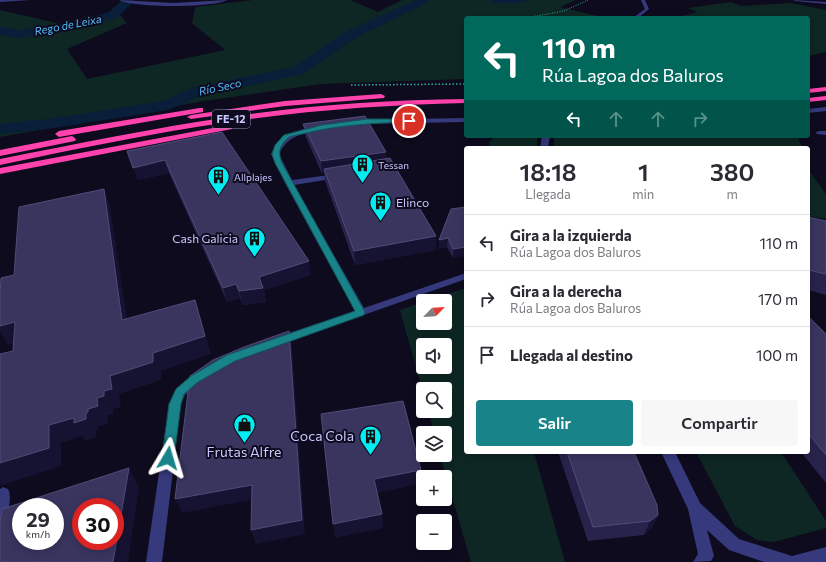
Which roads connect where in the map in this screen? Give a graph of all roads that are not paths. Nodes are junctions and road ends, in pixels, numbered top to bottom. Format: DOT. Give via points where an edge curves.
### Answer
graph roads {
  1 [pos="28,0"];
  2 [pos="121,0"];
  3 [pos="224,0"];
  4 [pos="643,0"];
  5 [pos="795,0"];
  6 [pos="0,1"];
  7 [pos="826,2"];
  8 [pos="638,16"];
  9 [pos="826,89"];
  10 [pos="810,91"];
  11 [pos="464,93"];
  12 [pos="826,98"];
  13 [pos="810,100"];
  14 [pos="464,101"];
  15 [pos="339,103"];
  16 [pos="826,108"];
  17 [pos="810,111"];
  18 [pos="464,120"];
  19 [pos="351,123"];
  20 [pos="329,126"];
  21 [pos="0,145"];
  22 [pos="0,153"];
  23 [pos="0,162"];
  24 [pos="0,171"];
  25 [pos="343,175"];
  26 [pos="289,184"];
  27 [pos="464,277"];
  28 [pos="360,312"];
  29 [pos="267,345"];
  30 [pos="213,368"];
  31 [pos="669,454"];
  32 [pos="3,494"];
  33 [pos="695,508"];
  34 [pos="0,513"];
  35 [pos="826,555"];
  36 [pos="154,562"];
  37 [pos="701,562"];
  38 [pos="788,562"];
  39 [pos="796,562"];
  1 -- 6 [label="street"];
  2 -- 3 [label="street" via="147,4"];
  4 -- 8 [label="street" via="647,9"];
  5 -- 7 [label="street"];
  9 -- 10 [label="highway"];
  11 -- 15 [label="highway, FE-12"];
  12 -- 13 [label="highway"];
  14 -- 15 [label="highway, FE-12"];
  15 -- 21 [label="highway" via="278,101 192,111"];
  15 -- 22 [label="highway, FE-12" via="235,110"];
  15 -- 23 [label="highway, FE-12" via="136,135"];
  15 -- 24 [label="highway"];
  16 -- 17 [label="street"];
  18 -- 19 [label="street"];
  20 -- 26 [label="street" via="287,136 278,145 275,154"];
  25 -- 26 [label="street"];
  26 -- 28 [label="street"];
  27 -- 28 [label="street"];
  28 -- 29 [label="street"];
  30 -- 36 [label="street" via="180,392 175,404"];
  31 -- 33 [label="street"];
  32 -- 34 [label="street"];
  33 -- 37 [label="street" via="706,556"];
  33 -- 38 [label="street" via="734,545"];
  35 -- 39 [label="street"];
}
